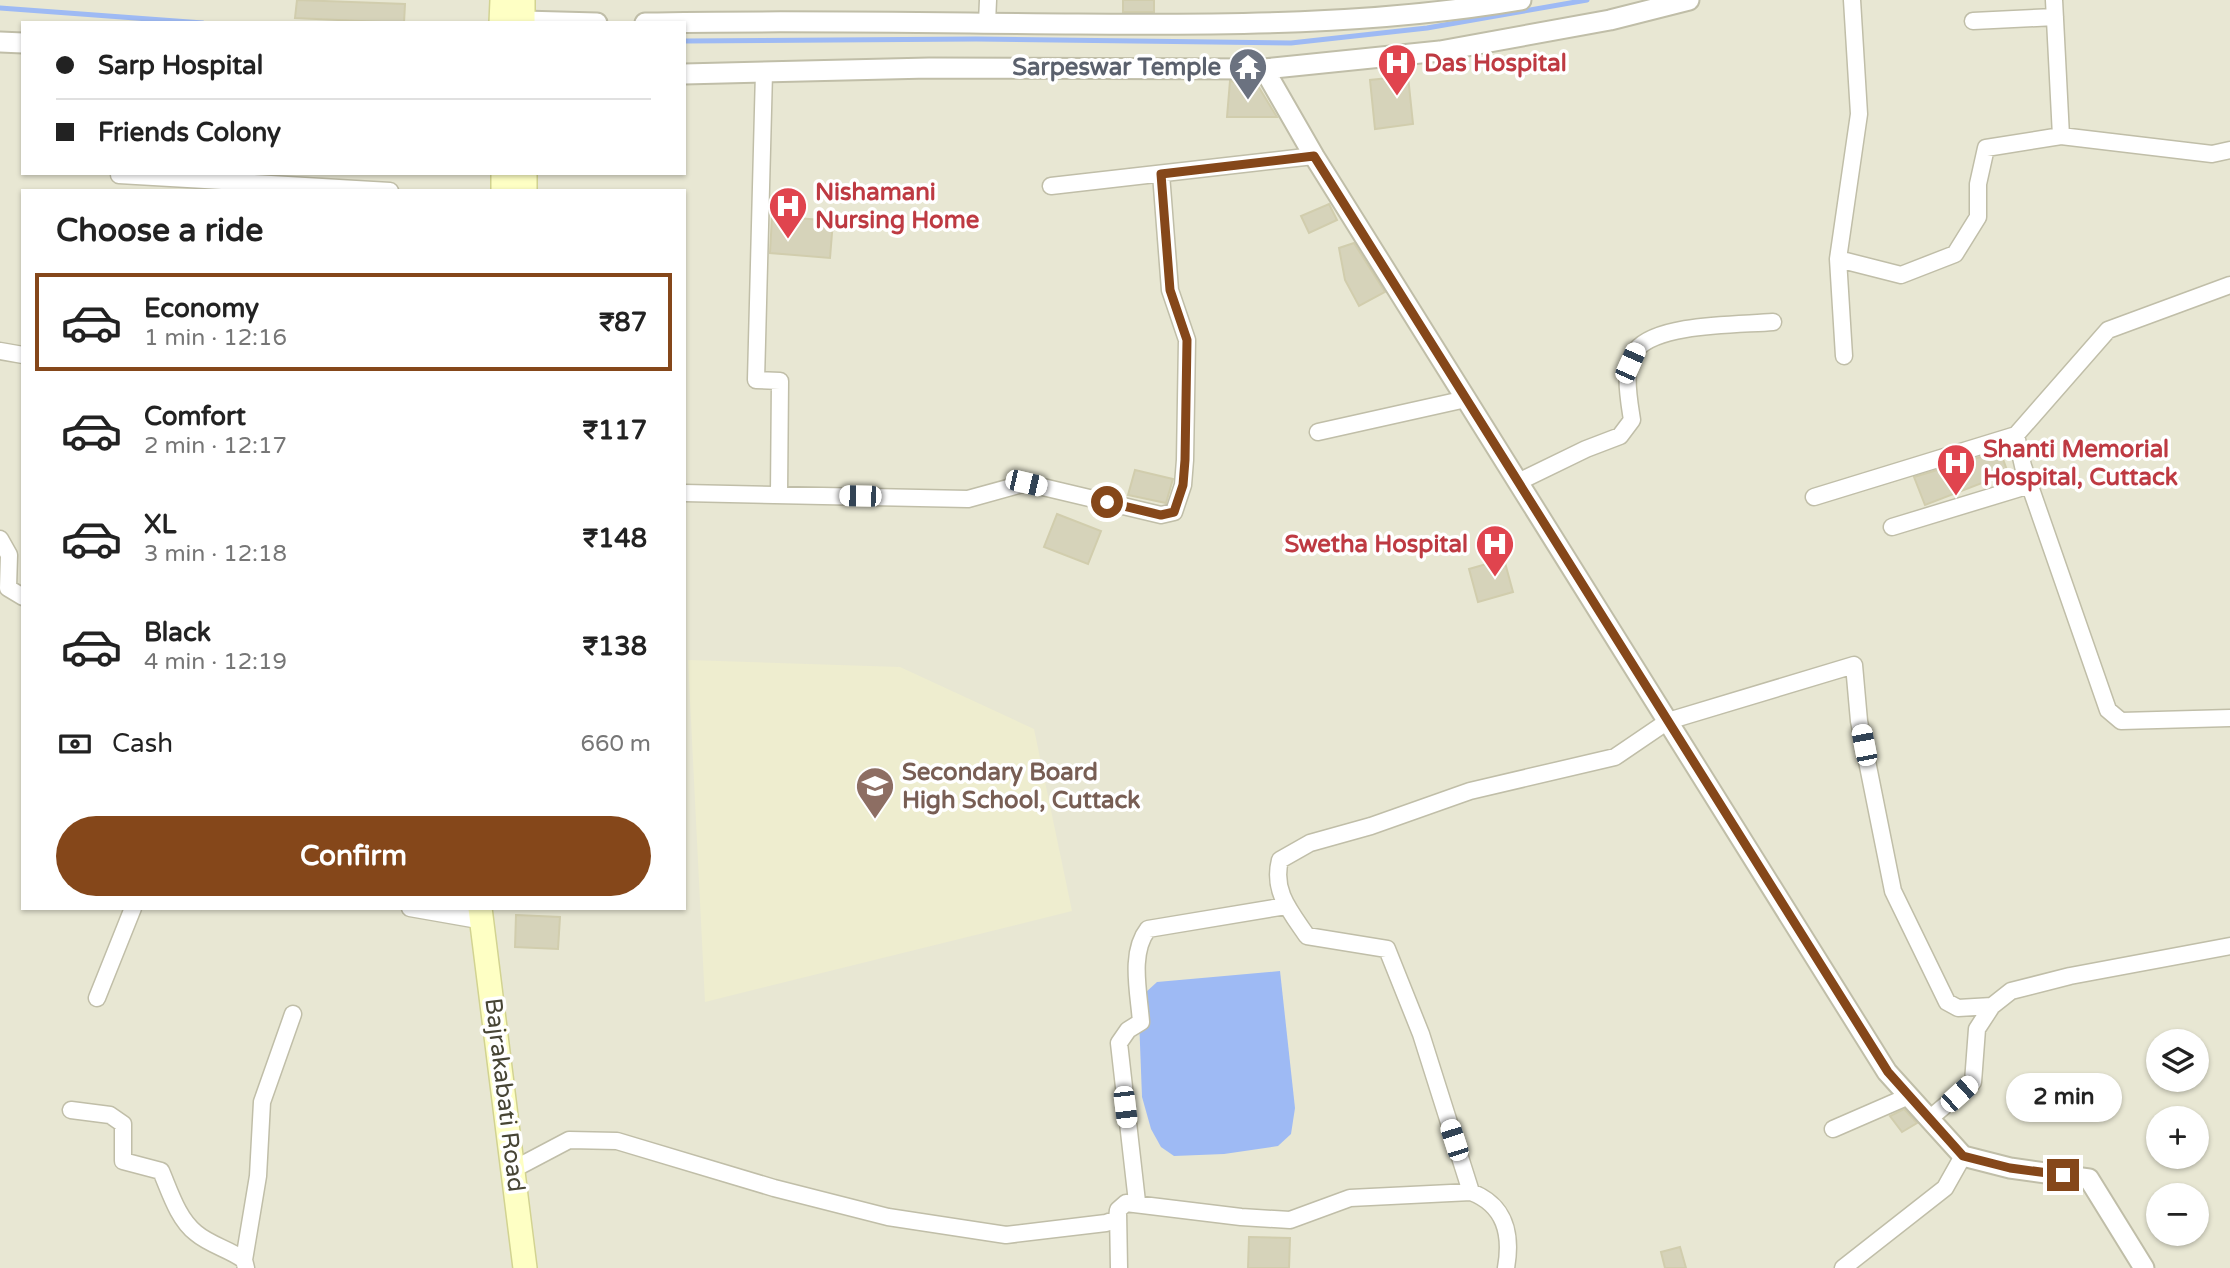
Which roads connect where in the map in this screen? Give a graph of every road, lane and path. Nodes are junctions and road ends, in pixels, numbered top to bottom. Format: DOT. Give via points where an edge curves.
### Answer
graph roads {
  1 [pos="502,0"];
  2 [pos="988,0"];
  3 [pos="1521,0"];
  4 [pos="1689,0"];
  5 [pos="1852,0"];
  6 [pos="2054,0"];
  7 [pos="1456,6"];
  8 [pos="518,17"];
  9 [pos="2055,17"];
  10 [pos="571,21"];
  11 [pos="1973,21"];
  12 [pos="686,23"];
  13 [pos="987,23"];
  14 [pos="0,42"];
  15 [pos="21,44"];
  16 [pos="1264,69"];
  17 [pos="764,72"];
  18 [pos="686,74"];
  19 [pos="2061,136"];
  20 [pos="2230,150"];
  21 [pos="1314,156"];
  22 [pos="1161,174"];
  23 [pos="118,180"];
  24 [pos="1051,186"];
  25 [pos="341,189"];
  26 [pos="1838,259"];
  27 [pos="2230,285"];
  28 [pos="1773,322"];
  29 [pos="0,351"];
  30 [pos="21,355"];
  31 [pos="1844,356"];
  32 [pos="1466,399"];
  33 [pos="1318,432"];
  34 [pos="2017,435"];
  35 [pos="1518,482"];
  36 [pos="2030,485"];
  37 [pos="686,493"];
  38 [pos="779,494"];
  39 [pos="1814,497"];
  40 [pos="1892,527"];
  41 [pos="0,539"];
  42 [pos="21,596"];
  43 [pos="2230,718"];
  44 [pos="1668,721"];
  45 [pos="1286,906"];
  46 [pos="132,910"];
  47 [pos="440,910"];
  48 [pos="484,913"];
  49 [pos="2230,946"];
  50 [pos="97,998"];
  51 [pos="1992,1006"];
  52 [pos="293,1014"];
  53 [pos="1909,1096"];
  54 [pos="71,1110"];
  55 [pos="1929,1119"];
  56 [pos="1833,1129"];
  57 [pos="1963,1156"];
  58 [pos="514,1169"];
  59 [pos="1471,1192"];
  60 [pos="1137,1202"];
  61 [pos="1118,1210"];
  62 [pos="245,1264"];
  63 [pos="2141,1267"];
  64 [pos="525,1268"];
  65 [pos="1119,1268"];
  66 [pos="1506,1268"];
  67 [pos="1843,1268"];
  1 -- 8 [label="main road"];
  2 -- 13 [label="street"];
  3 -- 7 [label="street"];
  4 -- 16 [label="street" via="1610,20 1440,51"];
  5 -- 26 [label="street" via="1859,114"];
  6 -- 9 [label="street"];
  7 -- 13 [label="street" via="1342,20"];
  8 -- 10 [label="street"];
  9 -- 11 [label="street"];
  9 -- 19 [label="street"];
  12 -- 13 [label="street"];
  14 -- 15 [label="street"];
  16 -- 17 [label="street"];
  16 -- 21 [label="street"];
  17 -- 18 [label="street"];
  17 -- 38 [label="street" via="756,380 780,382"];
  19 -- 20 [label="street" via="2212,153"];
  19 -- 26 [label="street" via="1986,148 1978,184 1978,217 1955,254 1901,275"];
  21 -- 22 [label="street"];
  21 -- 32 [label="street"];
  22 -- 24 [label="street"];
  22 -- 38 [label="street" via="1170,290 1187,340 1185,460 1174,512 1161,515 1026,483 968,499"];
  23 -- 25 [label="street"];
  26 -- 31 [label="street"];
  27 -- 34 [label="street" via="2108,330"];
  28 -- 35 [label="street" via="1660,333 1636,350 1630,363 1632,419 1620,436"];
  29 -- 30 [label="street"];
  32 -- 33 [label="street"];
  32 -- 35 [label="street"];
  34 -- 36 [label="street"];
  34 -- 39 [label="street"];
  35 -- 44 [label="street"];
  36 -- 40 [label="street"];
  36 -- 43 [label="street" via="2113,717 2121,721"];
  37 -- 38 [label="street"];
  41 -- 42 [label="street" via="9,555 8,588"];
  44 -- 45 [label="street" via="1615,757 1470,791 1310,843 1280,860 1276,877"];
  44 -- 51 [label="street" via="1854,665 1859,721 1893,891 1947,1002 1958,1008"];
  44 -- 53 [label="street" via="1888,1072"];
  45 -- 59 [label="street" via="1307,936 1387,949 1421,1034"];
  45 -- 60 [label="street" via="1148,929 1142,936 1137,948 1141,1022 1119,1043"];
  46 -- 50 [label="street"];
  47 -- 48 [label="street"];
  48 -- 58 [label="main road, Bajrakabati Road"];
  49 -- 51 [label="street" via="2058,979 2011,991"];
  51 -- 55 [label="street" via="1977,1029 1973,1082"];
  52 -- 62 [label="street" via="262,1102 258,1176"];
  53 -- 55 [label="street"];
  53 -- 56 [label="street"];
  54 -- 62 [label="street" via="110,1115 123,1124 123,1161 161,1171 180,1214 196,1234"];
  55 -- 57 [label="street"];
  57 -- 63 [label="street" via="2089,1179"];
  57 -- 67 [label="street" via="1945,1188"];
  58 -- 61 [label="street" via="569,1140 617,1141 888,1217 1006,1235 1106,1223 1117,1219"];
  58 -- 64 [label="main road, Bajrakabati Road"];
  59 -- 60 [label="street" via="1350,1198 1290,1220"];
  59 -- 66 [label="street" via="1490,1199 1496,1207 1506,1231"];
  60 -- 61 [label="street"];
  61 -- 65 [label="street"];
}
